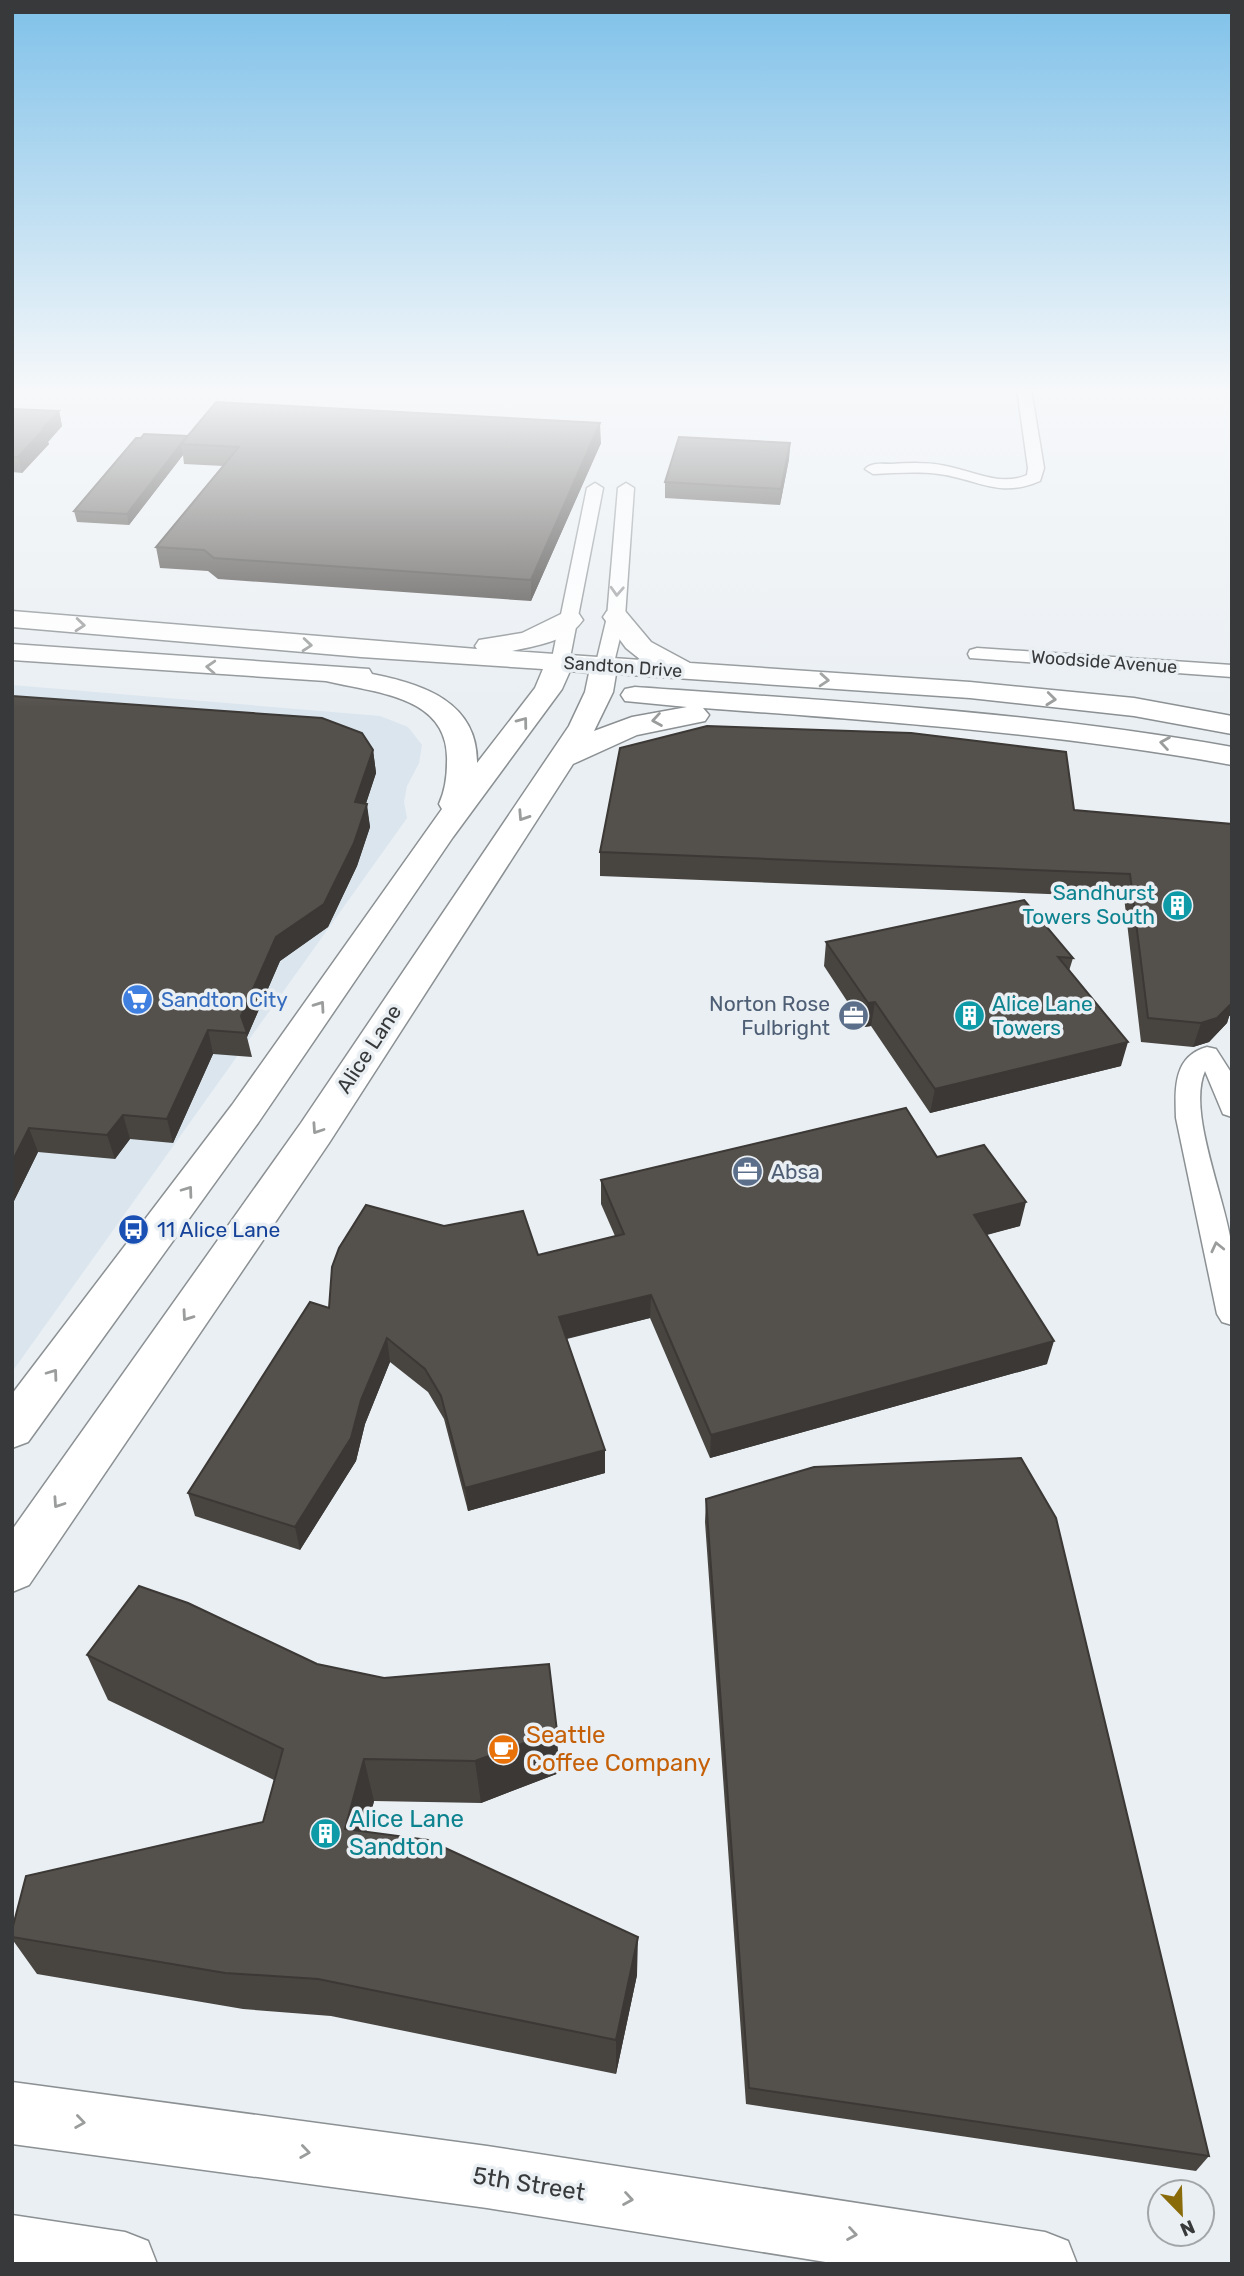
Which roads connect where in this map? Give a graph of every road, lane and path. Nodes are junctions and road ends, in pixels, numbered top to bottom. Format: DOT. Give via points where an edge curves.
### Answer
graph roads {
  1 [pos="594,495"];
  2 [pos="625,495"];
  3 [pos="616,617"];
  4 [pos="12,619"];
  5 [pos="570,620"];
  6 [pos="361,649"];
  7 [pos="12,652"];
  8 [pos="977,654"];
  9 [pos="1232,671"];
  10 [pos="321,673"];
  11 [pos="756,676"];
  12 [pos="542,679"];
  13 [pos="602,680"];
  14 [pos="440,681"];
  15 [pos="921,715"];
  16 [pos="1232,725"];
  17 [pos="1232,755"];
  18 [pos="561,759"];
  19 [pos="441,832"];
  20 [pos="1232,1108"];
  21 [pos="1220,1207"];
  22 [pos="1230,1297"];
  23 [pos="12,1429"];
  24 [pos="12,1570"];
  25 [pos="12,2113"];
  26 [pos="12,2247"];
  27 [pos="125,2264"];
  28 [pos="1045,2264"];
  5 -- 1 [label="street, Alice Lane, one-way"];
  2 -- 3 [label="street, Alice Lane, one-way"];
  3 -- 11 [label="main road" via="637,646 662,660"];
  3 -- 13 [label="street, Alice Lane"];
  4 -- 6 [label="main road, Sandton Drive, one-way"];
  5 -- 6 [label="main road" via="545,634 513,643"];
  5 -- 12 [label="street"];
  6 -- 12 [label="main road, Sandton Drive"];
  10 -- 7 [label="main road, one-way"];
  8 -- 9 [label="street, Woodside Avenue"];
  10 -- 14 [label="main road"];
  10 -- 19 [label="main road" via="407,692 446,712 461,732 465,750 458,795"];
  11 -- 13 [label="main road, Sandton Drive"];
  11 -- 16 [label="main road, Sandton Drive, one-way" via="1011,694 1134,707"];
  12 -- 13 [label="main road, Sandton Drive"];
  19 -- 12 [label="main road, one-way"];
  13 -- 15 [label="main road, Sandton Drive"];
  13 -- 18 [label="main road, Alice Lane" via="583,726"];
  17 -- 15 [label="main road, Sandton Drive, one-way" via="1165,742"];
  15 -- 18 [label="main road, one-way" via="681,716 616,731"];
  18 -- 24 [label="main road, Alice Lane, one-way" via="314,1133"];
  23 -- 19 [label="main road, one-way" via="245,1114"];
  20 -- 21 [label="street" via="1207,1055 1191,1070 1189,1118"];
  22 -- 21 [label="street, one-way"];
  25 -- 28 [label="main road, 5th Street, one-way" via="500,2179"];
  26 -- 27 [label="main road"];
}
